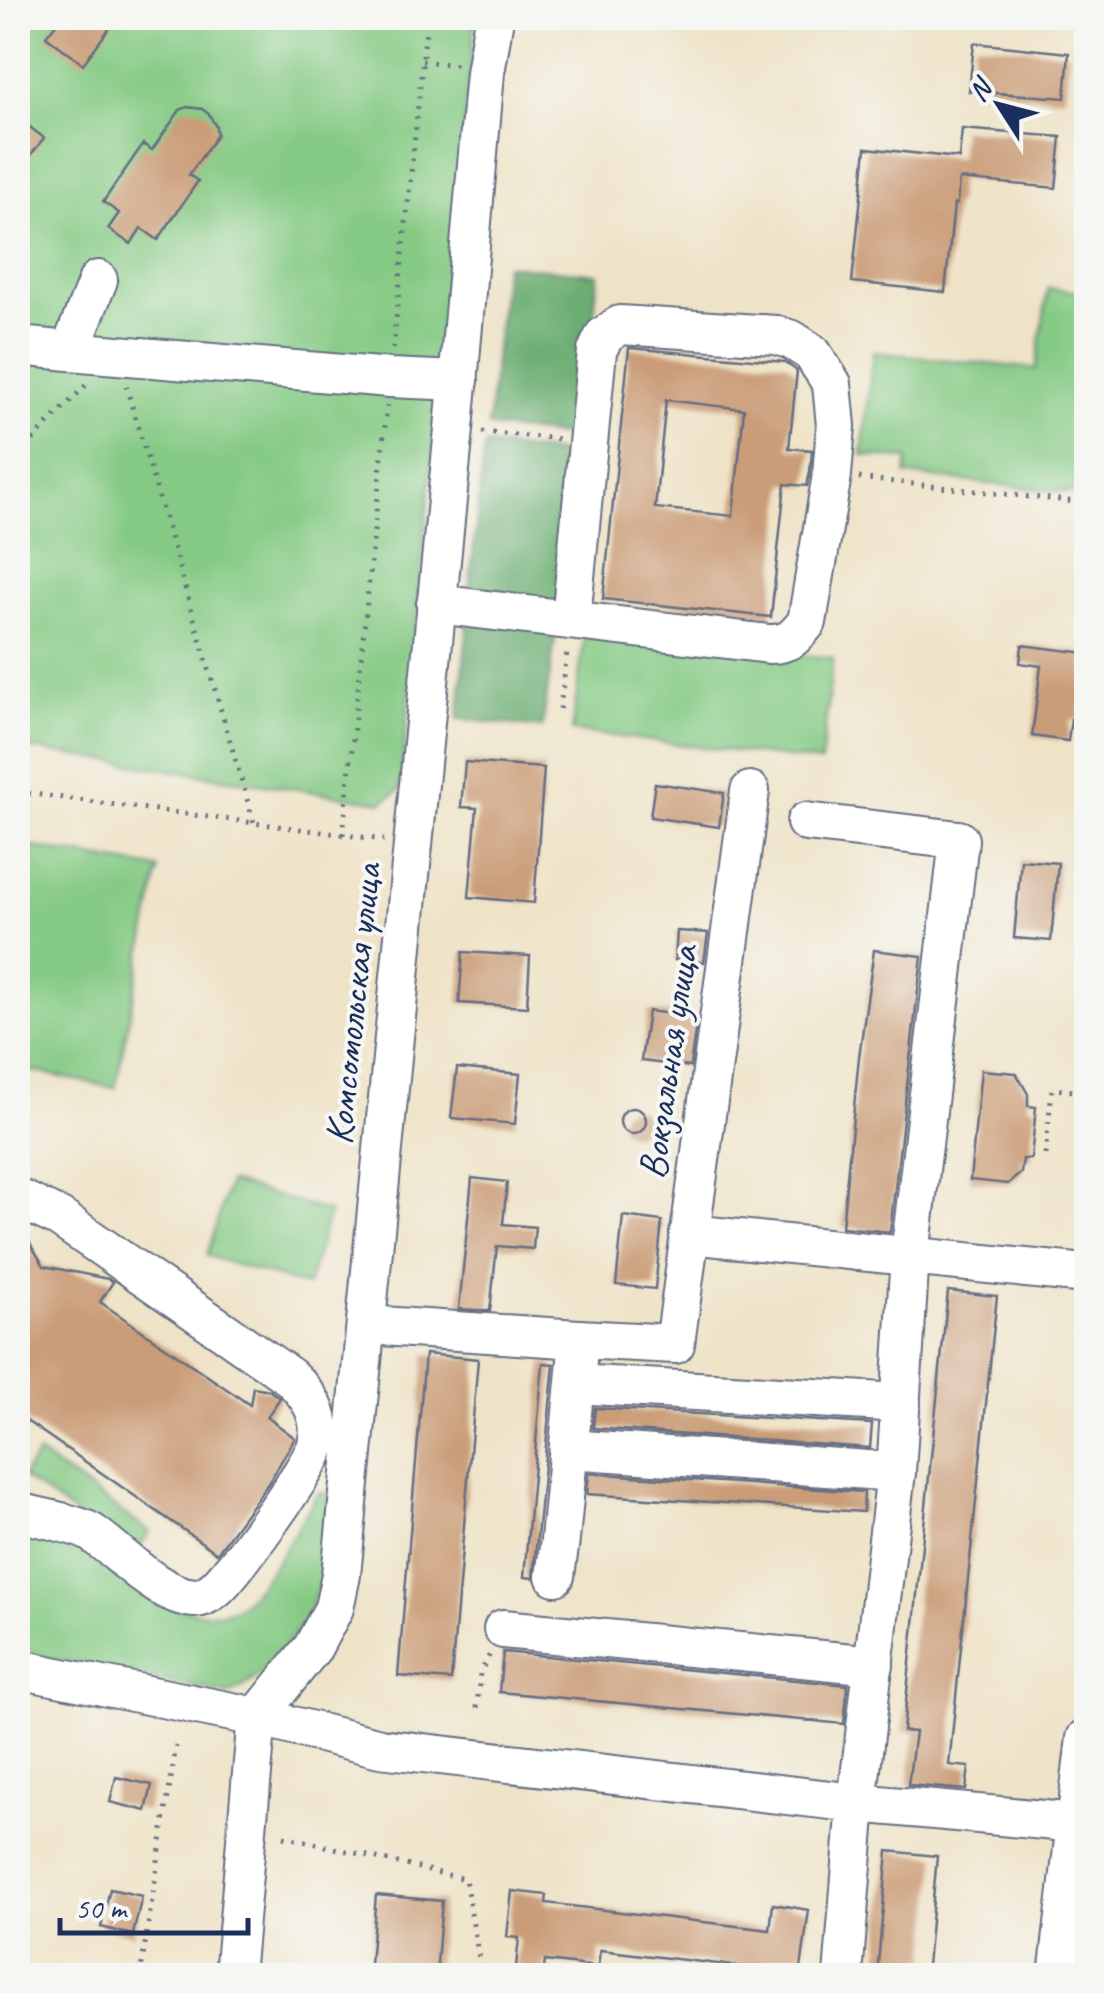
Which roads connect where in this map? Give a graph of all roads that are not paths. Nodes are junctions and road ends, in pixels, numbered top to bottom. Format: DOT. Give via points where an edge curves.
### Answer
graph roads {
  1 [pos="494,18"];
  2 [pos="98,280"];
  3 [pos="18,346"];
  4 [pos="70,351"];
  5 [pos="458,381"];
  6 [pos="436,604"];
  7 [pos="572,619"];
  8 [pos="750,791"];
  9 [pos="806,822"];
  10 [pos="18,1198"];
  11 [pos="689,1234"];
  12 [pos="910,1255"];
  13 [pos="1086,1274"];
  14 [pos="366,1325"];
  15 [pos="579,1340"];
  16 [pos="575,1384"];
  17 [pos="901,1402"];
  18 [pos="569,1448"];
  19 [pos="896,1472"];
  20 [pos="18,1512"];
  21 [pos="555,1576"];
  22 [pos="503,1629"];
  23 [pos="874,1664"];
  24 [pos="18,1669"];
  25 [pos="256,1717"];
  26 [pos="1086,1738"];
  27 [pos="856,1803"];
  28 [pos="1077,1823"];
  29 [pos="234,1976"];
  30 [pos="842,1976"];
  31 [pos="1058,1976"];
  1 -- 5 [label="street, Комсомольская улица"];
  2 -- 4 [label="street"];
  3 -- 4 [label="street"];
  4 -- 5 [label="street"];
  5 -- 6 [label="street, Комсомольская улица"];
  6 -- 7 [label="street"];
  6 -- 14 [label="street, Комсомольская улица"];
  7 -- 7 [label="street" via="597,351 604,336 620,326 776,335 812,354 832,384 836,426 807,622 796,635 769,644"];
  8 -- 11 [label="street, Вокзальная улица"];
  9 -- 12 [label="street" via="960,840"];
  10 -- 20 [label="street" via="60,1218 290,1376 318,1416 308,1465 233,1569 199,1599 173,1594 89,1531"];
  11 -- 12 [label="street"];
  11 -- 15 [label="street, Вокзальная улица" via="675,1344"];
  12 -- 13 [label="street"];
  12 -- 17 [label="street"];
  14 -- 15 [label="street"];
  14 -- 25 [label="street, Комсомольская улица" via="334,1608 313,1647"];
  15 -- 16 [label="street"];
  16 -- 17 [label="street"];
  16 -- 18 [label="street"];
  17 -- 19 [label="street"];
  18 -- 19 [label="street"];
  18 -- 21 [label="street"];
  19 -- 23 [label="street"];
  22 -- 23 [label="street"];
  23 -- 27 [label="street"];
  24 -- 25 [label="street"];
  25 -- 27 [label="street" via="380,1748"];
  25 -- 29 [label="street"];
  26 -- 28 [label="street"];
  27 -- 28 [label="street"];
  27 -- 30 [label="street"];
  28 -- 31 [label="street"];
}
